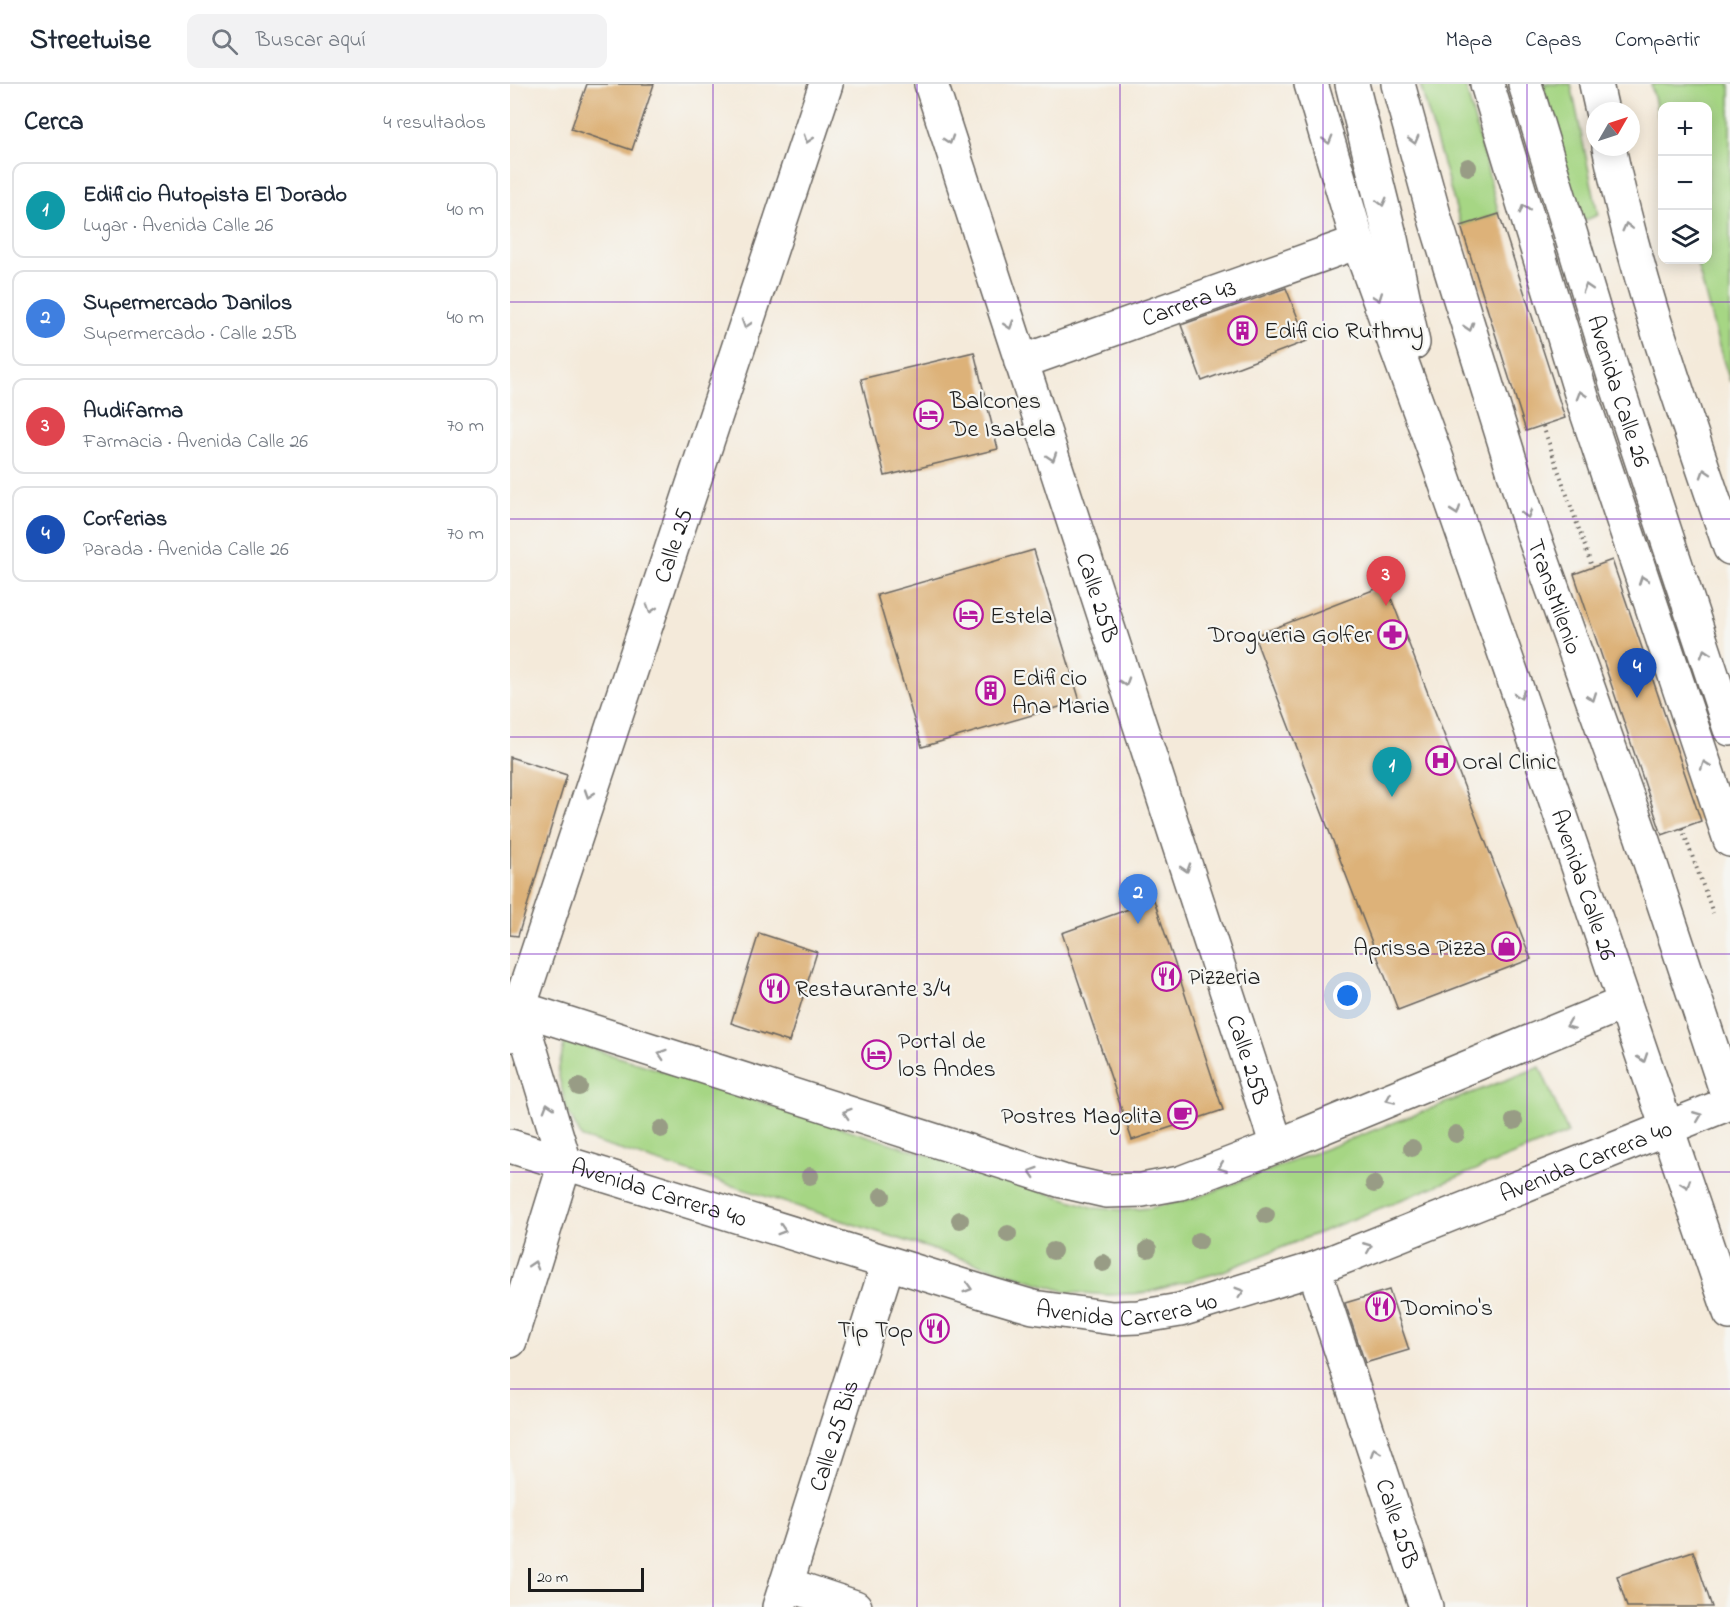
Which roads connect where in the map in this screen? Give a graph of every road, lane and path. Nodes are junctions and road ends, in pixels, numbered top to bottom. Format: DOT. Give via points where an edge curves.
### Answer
graph roads {
  1 [pos="826,84"];
  2 [pos="931,84"];
  3 [pos="1311,84"];
  4 [pos="1353,84"];
  5 [pos="1398,84"];
  6 [pos="1487,84"];
  7 [pos="1525,84"];
  8 [pos="1596,84"];
  9 [pos="1600,102"];
  10 [pos="1611,156"];
  11 [pos="1358,242"];
  12 [pos="1021,362"];
  13 [pos="1543,426"];
  14 [pos="1436,456"];
  15 [pos="1730,548"];
  16 [pos="1592,567"];
  17 [pos="1730,729"];
  18 [pos="1682,828"];
  19 [pos="1730,840"];
  20 [pos="1713,913"];
  21 [pos="1624,1003"];
  22 [pos="513,1016"];
  23 [pos="1730,1103"];
  24 [pos="1666,1128"];
  25 [pos="510,1146"];
  26 [pos="1277,1146"];
  27 [pos="565,1163"];
  28 [pos="888,1263"];
  29 [pos="1314,1269"];
  30 [pos="1730,1313"];
  31 [pos="510,1341"];
  32 [pos="782,1595"];
  33 [pos="855,1607"];
  34 [pos="1426,1607"];
  1 -- 22 [label="main road, Calle 25, one-way"];
  2 -- 12 [label="main road, Calle 25B, one-way"];
  3 -- 11 [label="main road, Avenida Calle 26, one-way"];
  4 -- 14 [label="main road, Avenida Calle 26, one-way" via="1391,239"];
  5 -- 23 [label="main road, TransMilenio, one-way" via="1436,222 1533,534 1642,837"];
  19 -- 6 [label="main road, one-way" via="1586,410"];
  17 -- 7 [label="main road, Avenida Calle 26, one-way" via="1616,383"];
  8 -- 9 [label="main road"];
  15 -- 10 [label="main road, one-way" via="1645,292"];
  11 -- 12 [label="main road, Carrera 43"];
  11 -- 14 [label="main road, Avenida Calle 26, one-way"];
  12 -- 26 [label="main road, Calle 25B, one-way"];
  13 -- 16 [label="path"];
  14 -- 21 [label="main road, Avenida Calle 26, one-way"];
  18 -- 20 [label="path"];
  21 -- 24 [label="main road, Avenida Calle 26, one-way"];
  21 -- 26 [label="main road, one-way"];
  26 -- 22 [label="main road, one-way" via="1179,1183 1106,1191 1050,1178"];
  27 -- 22 [label="main road, one-way"];
  24 -- 23 [label="main road, Avenida Carrera 40, one-way"];
  29 -- 24 [label="main road, Avenida Carrera 40, one-way"];
  24 -- 30 [label="main road, Avenida Calle 26, one-way"];
  25 -- 27 [label="main road, Avenida Carrera 40"];
  27 -- 28 [label="main road, Avenida Carrera 40, one-way"];
  31 -- 27 [label="main road, one-way"];
  28 -- 29 [label="main road, Avenida Carrera 40, one-way" via="1033,1307 1112,1318 1180,1310"];
  28 -- 32 [label="main road, Calle 25 Bis"];
  34 -- 29 [label="main road, Calle 25B, one-way"];
  32 -- 33 [label="main road"];
}
